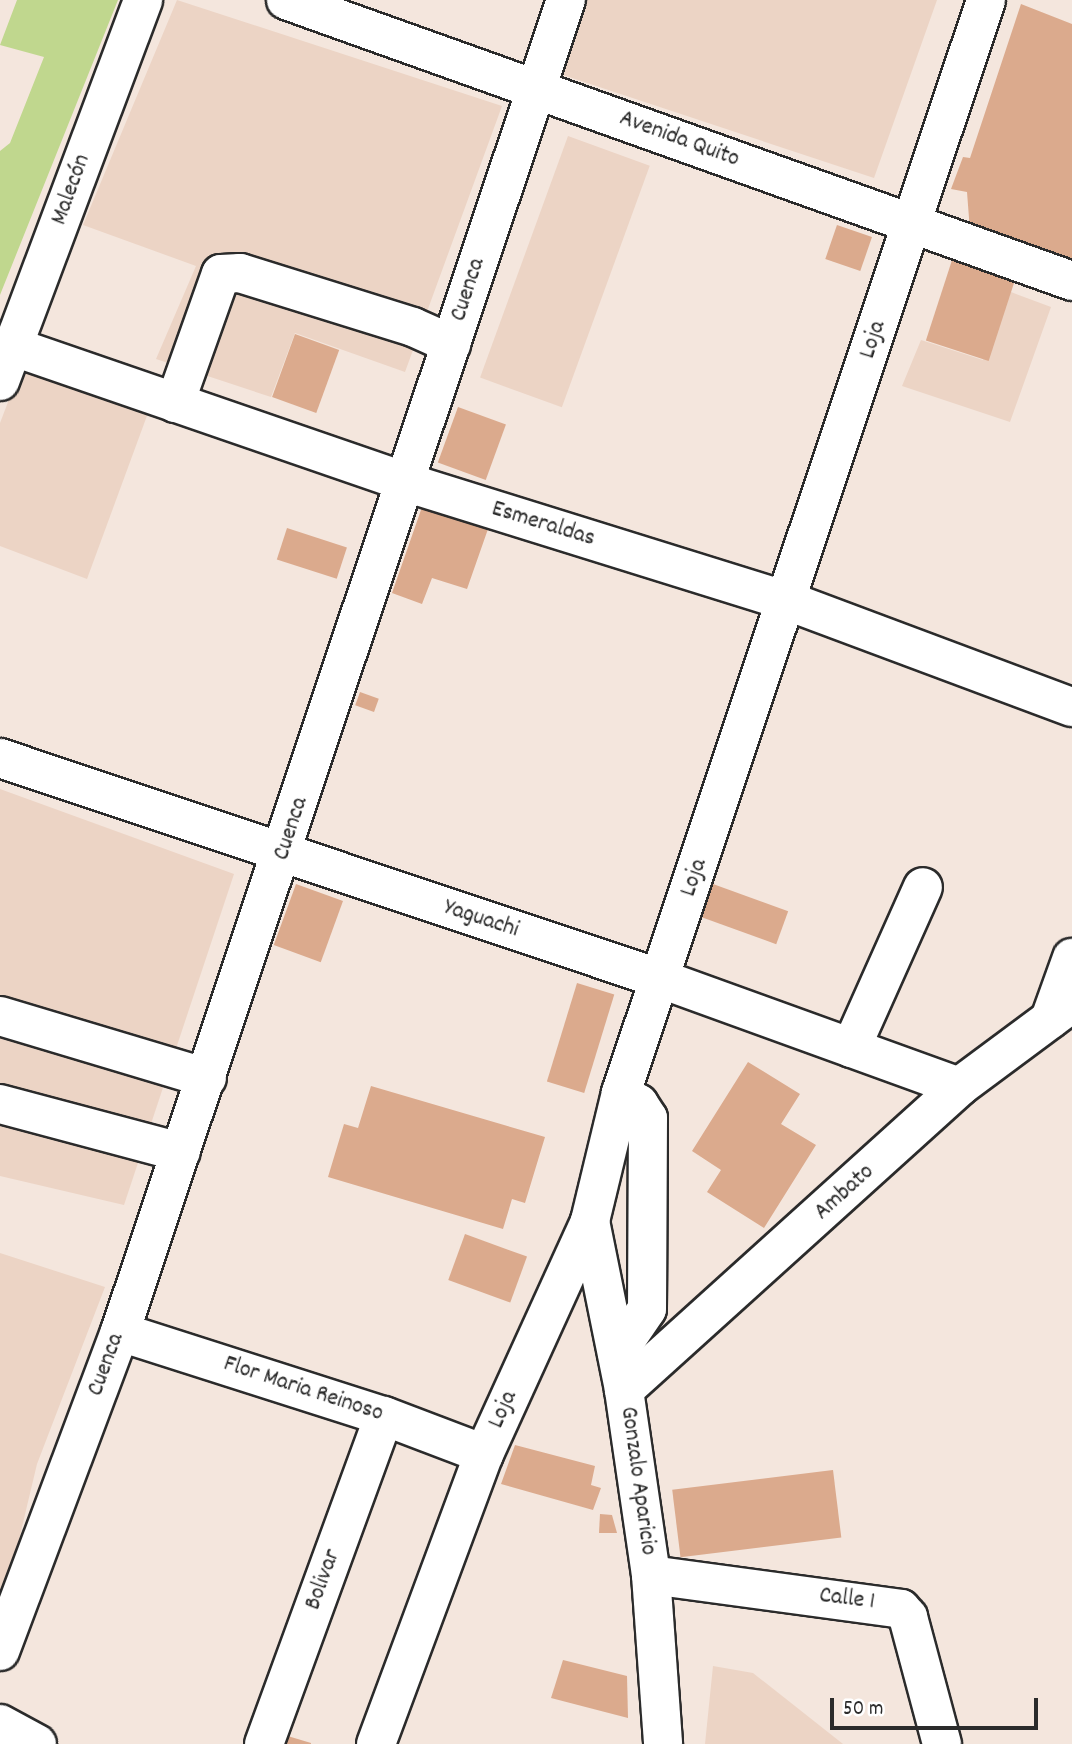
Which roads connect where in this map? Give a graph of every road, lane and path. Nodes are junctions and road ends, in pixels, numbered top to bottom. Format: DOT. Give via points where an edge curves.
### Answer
graph roads {
  1 [pos="143,0"];
  2 [pos="286,0"];
  3 [pos="566,0"];
  4 [pos="986,0"];
  5 [pos="536,89"];
  6 [pos="912,223"];
  7 [pos="1072,281"];
  8 [pos="451,344"];
  9 [pos="7,364"];
  10 [pos="175,403"];
  11 [pos="405,482"];
  12 [pos="788,601"];
  13 [pos="1072,707"];
  14 [pos="0,758"];
  15 [pos="283,855"];
  16 [pos="923,887"];
  17 [pos="1072,958"];
  18 [pos="661,979"];
  19 [pos="1061,1011"];
  20 [pos="0,1016"];
  21 [pos="851,1048"];
  22 [pos="207,1078"];
  23 [pos="959,1087"];
  24 [pos="621,1093"];
  25 [pos="0,1104"];
  26 [pos="181,1152"];
  27 [pos="590,1221"];
  28 [pos="120,1332"];
  29 [pos="617,1353"];
  30 [pos="624,1390"];
  31 [pos="384,1416"];
  32 [pos="484,1454"];
  33 [pos="651,1575"];
  34 [pos="0,1651"];
  35 [pos="0,1724"];
  36 [pos="37,1744"];
  37 [pos="264,1744"];
  38 [pos="376,1744"];
  39 [pos="663,1744"];
  40 [pos="942,1744"];
  1 -- 9 [label="street, Malecón"];
  2 -- 5 [label="street, Avenida Quito"];
  3 -- 5 [label="street, Cuenca"];
  4 -- 6 [label="street, Loja"];
  5 -- 6 [label="street, Avenida Quito"];
  5 -- 8 [label="street, Cuenca"];
  6 -- 7 [label="street, Avenida Quito"];
  6 -- 12 [label="street, Loja"];
  8 -- 10 [label="street" via="413,327 253,277 221,274"];
  8 -- 11 [label="street, Cuenca"];
  9 -- 10 [label="street, Esmeraldas"];
  10 -- 11 [label="street, Esmeraldas"];
  11 -- 12 [label="street, Esmeraldas"];
  11 -- 15 [label="street, Cuenca"];
  12 -- 13 [label="street, Esmeraldas"];
  12 -- 18 [label="street, Loja"];
  14 -- 15 [label="street, Yaguachi"];
  15 -- 18 [label="street, Yaguachi"];
  15 -- 22 [label="street, Cuenca"];
  16 -- 21 [label="street"];
  17 -- 19 [label="street"];
  18 -- 21 [label="street, Yaguachi"];
  18 -- 24 [label="street, Loja"];
  19 -- 23 [label="street, Ambato"];
  20 -- 22 [label="street"];
  21 -- 23 [label="street, Yaguachi"];
  22 -- 26 [label="street, Cuenca"];
  23 -- 30 [label="street, Ambato"];
  24 -- 27 [label="street, Loja"];
  24 -- 29 [label="street" via="639,1104 648,1118 647,1309"];
  25 -- 26 [label="street"];
  26 -- 28 [label="street, Cuenca"];
  27 -- 29 [label="street, Gonzalo Aparicio"];
  27 -- 32 [label="street, Loja"];
  28 -- 31 [label="street, Flor Maria Reinoso"];
  28 -- 34 [label="street, Cuenca"];
  29 -- 30 [label="street, Gonzalo Aparicio"];
  30 -- 33 [label="street, Gonzalo Aparicio"];
  31 -- 32 [label="street, Flor Maria Reinoso"];
  31 -- 37 [label="street, Bolivar"];
  32 -- 38 [label="street, Loja"];
  33 -- 39 [label="street, Gonzalo Aparicio"];
  33 -- 40 [label="street, Calle 1" via="901,1609 908,1617"];
  35 -- 36 [label="street"];
}
